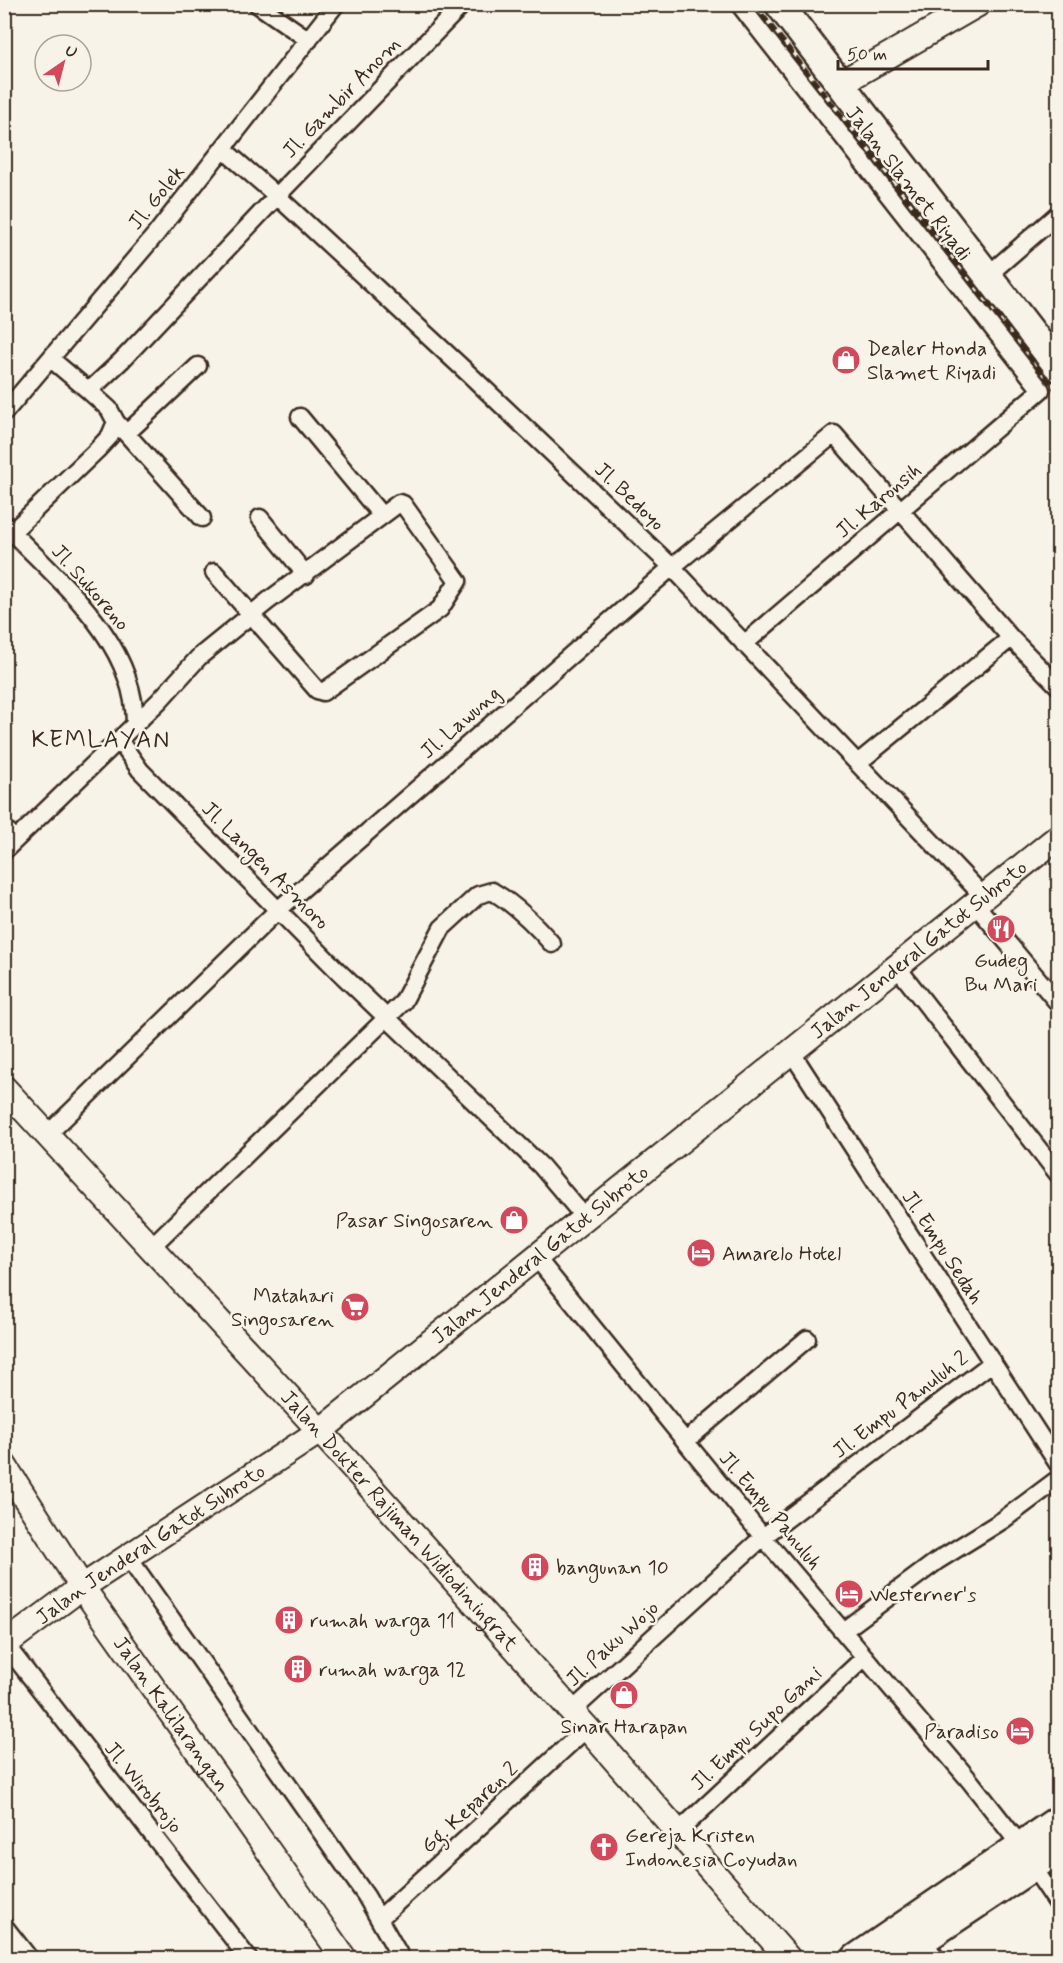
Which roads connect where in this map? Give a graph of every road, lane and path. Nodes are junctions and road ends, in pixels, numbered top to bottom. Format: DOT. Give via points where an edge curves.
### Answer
graph roads {
  1 [pos="257,4"];
  2 [pos="336,4"];
  3 [pos="739,4"];
  4 [pos="779,4"];
  5 [pos="978,4"];
  6 [pos="453,8"];
  7 [pos="309,40"];
  8 [pos="841,83"];
  9 [pos="224,150"];
  10 [pos="909,173"];
  11 [pos="885,189"];
  12 [pos="277,196"];
  13 [pos="1059,214"];
  14 [pos="988,275"];
  15 [pos="51,359"];
  16 [pos="198,366"];
  17 [pos="1059,367"];
  18 [pos="1041,390"];
  19 [pos="89,391"];
  20 [pos="4,413"];
  21 [pos="300,417"];
  22 [pos="121,428"];
  23 [pos="900,510"];
  24 [pos="382,516"];
  25 [pos="202,518"];
  26 [pos="260,518"];
  27 [pos="8,528"];
  28 [pos="672,567"];
  29 [pos="214,572"];
  30 [pos="306,575"];
  31 [pos="252,615"];
  32 [pos="1011,638"];
  33 [pos="744,644"];
  34 [pos="1059,686"];
  35 [pos="135,724"];
  36 [pos="119,740"];
  37 [pos="859,762"];
  38 [pos="1059,837"];
  39 [pos="8,839"];
  40 [pos="980,901"];
  41 [pos="278,910"];
  42 [pos="552,944"];
  43 [pos="897,967"];
  44 [pos="1059,1003"];
  45 [pos="387,1017"];
  46 [pos="792,1053"];
  47 [pos="4,1088"];
  48 [pos="47,1135"];
  49 [pos="1059,1174"];
  50 [pos="586,1219"];
  51 [pos="151,1247"];
  52 [pos="535,1256"];
  53 [pos="807,1339"];
  54 [pos="993,1362"];
  55 [pos="320,1431"];
  56 [pos="686,1441"];
  57 [pos="1059,1464"];
  58 [pos="4,1465"];
  59 [pos="1059,1479"];
  60 [pos="763,1537"];
  61 [pos="128,1557"];
  62 [pos="82,1587"];
  63 [pos="843,1631"];
  64 [pos="5,1645"];
  65 [pos="865,1657"];
  66 [pos="579,1720"];
  67 [pos="1059,1820"];
  68 [pos="678,1832"];
  69 [pos="1059,1850"];
  70 [pos="1027,1856"];
  71 [pos="1059,1904"];
  72 [pos="380,1918"];
  73 [pos="4,1926"];
  74 [pos="928,1950"];
  75 [pos="30,1959"];
  76 [pos="248,1959"];
  77 [pos="344,1959"];
  78 [pos="401,1959"];
  79 [pos="788,1959"];
  80 [pos="856,1959"];
  81 [pos="896,1959"];
  1 -- 7 [label="street"];
  2 -- 7 [label="street, Jl. Golek"];
  3 -- 11 [label="street, Jalan Slamet Riyadi"];
  4 -- 8 [label="main road"];
  5 -- 8 [label="main road"];
  6 -- 12 [label="street, Jl. Gambir Anom"];
  7 -- 9 [label="street, Jl. Golek"];
  8 -- 10 [label="main road"];
  9 -- 12 [label="street, Jl. Bedoyo"];
  9 -- 15 [label="street, Jl. Golek"];
  10 -- 11 [label="street"];
  10 -- 14 [label="main road"];
  11 -- 18 [label="street, Jalan Slamet Riyadi"];
  12 -- 19 [label="street, Jl. Gambir Anom"];
  12 -- 28 [label="street, Jl. Bedoyo"];
  13 -- 14 [label="street"];
  14 -- 17 [label="main road"];
  15 -- 19 [label="street"];
  15 -- 20 [label="street, Jl. Golek"];
  16 -- 22 [label="street"];
  18 -- 23 [label="street, Jl. Karonsih"];
  19 -- 22 [label="street" via="109,409"];
  21 -- 24 [label="street"];
  22 -- 25 [label="street"];
  22 -- 27 [label="street"];
  23 -- 28 [label="street, Jl. Lawung" via="834,434"];
  23 -- 32 [label="street"];
  23 -- 33 [label="street, Jl. Karonsih"];
  24 -- 30 [label="street"];
  24 -- 31 [label="street" via="403,504 458,578 458,585 447,594 440,609 323,692 317,690"];
  26 -- 30 [label="street"];
  27 -- 35 [label="street, Jl. Sukoreno" via="98,623 115,648 127,676"];
  28 -- 33 [label="street, Jl. Bedoyo"];
  28 -- 41 [label="street, Jl. Lawung"];
  29 -- 31 [label="street"];
  30 -- 31 [label="street"];
  31 -- 35 [label="street" via="199,657"];
  32 -- 34 [label="street"];
  32 -- 37 [label="street"];
  33 -- 37 [label="street, Jl. Bedoyo"];
  35 -- 36 [label="street"];
  36 -- 39 [label="street"];
  36 -- 41 [label="street, Jl. Langen Asmoro" via="140,770"];
  37 -- 40 [label="street, Jl. Bedoyo"];
  38 -- 40 [label="main road, Jalan Jenderal Gatot Subroto"];
  40 -- 43 [label="main road, Jalan Jenderal Gatot Subroto"];
  40 -- 44 [label="street, Jl. Bedoyo"];
  41 -- 45 [label="street, Jl. Langen Asmoro"];
  41 -- 48 [label="street, Jl. Lawung"];
  42 -- 45 [label="street" via="533,921 505,899 492,891 478,896 442,928 404,1002"];
  43 -- 46 [label="main road, Jalan Jenderal Gatot Subroto"];
  43 -- 49 [label="street"];
  45 -- 50 [label="street, Jl. Langen Asmoro" via="541,1166"];
  45 -- 51 [label="street"];
  46 -- 50 [label="main road, Jalan Jenderal Gatot Subroto"];
  46 -- 54 [label="street, Jl. Empu Sedah"];
  47 -- 48 [label="main road, Jalan Dokter Rajiman Widiodiningrat"];
  48 -- 51 [label="main road, Jalan Dokter Rajiman Widiodiningrat"];
  50 -- 52 [label="main road, Jalan Jenderal Gatot Subroto"];
  51 -- 55 [label="main road, Jalan Dokter Rajiman Widiodiningrat"];
  52 -- 55 [label="main road, Jalan Jenderal Gatot Subroto"];
  52 -- 56 [label="street, Jl. Empu Panuluh"];
  53 -- 56 [label="street"];
  54 -- 57 [label="street, Jl. Empu Sedah"];
  54 -- 60 [label="street, Jl. Empu Panuluh 2"];
  55 -- 61 [label="main road, Jalan Jenderal Gatot Subroto"];
  55 -- 66 [label="main road, Jalan Dokter Rajiman Widiodiningrat"];
  56 -- 60 [label="street, Jl. Empu Panuluh"];
  58 -- 62 [label="main road, Jalan Kalilarangan"];
  59 -- 63 [label="street" via="937,1561"];
  60 -- 63 [label="street, Jl. Empu Panuluh"];
  60 -- 66 [label="street, Jl. Paku Wojo"];
  61 -- 62 [label="main road, Jalan Jenderal Gatot Subroto"];
  61 -- 72 [label="street"];
  62 -- 64 [label="main road, Jalan Jenderal Gatot Subroto"];
  62 -- 77 [label="main road, Jalan Kalilarangan"];
  63 -- 65 [label="street, Jl. Empu Panuluh"];
  64 -- 76 [label="street, Jl. Wirobrojo"];
  65 -- 68 [label="street, Jl. Empu Supo Gani"];
  65 -- 70 [label="street, Jl. Empu Panuluh"];
  66 -- 68 [label="main road, Jalan Dokter Rajiman Widiodiningrat"];
  66 -- 72 [label="street, Gg. Keparen 2"];
  67 -- 70 [label="main road"];
  68 -- 79 [label="main road, Jalan Dokter Rajiman Widiodiningrat"];
  69 -- 70 [label="main road"];
  70 -- 71 [label="street, Jl. Empu Panuluh"];
  70 -- 74 [label="main road"];
  70 -- 80 [label="main road"];
  72 -- 78 [label="street"];
  73 -- 75 [label="street"];
  74 -- 81 [label="main road"];
}
